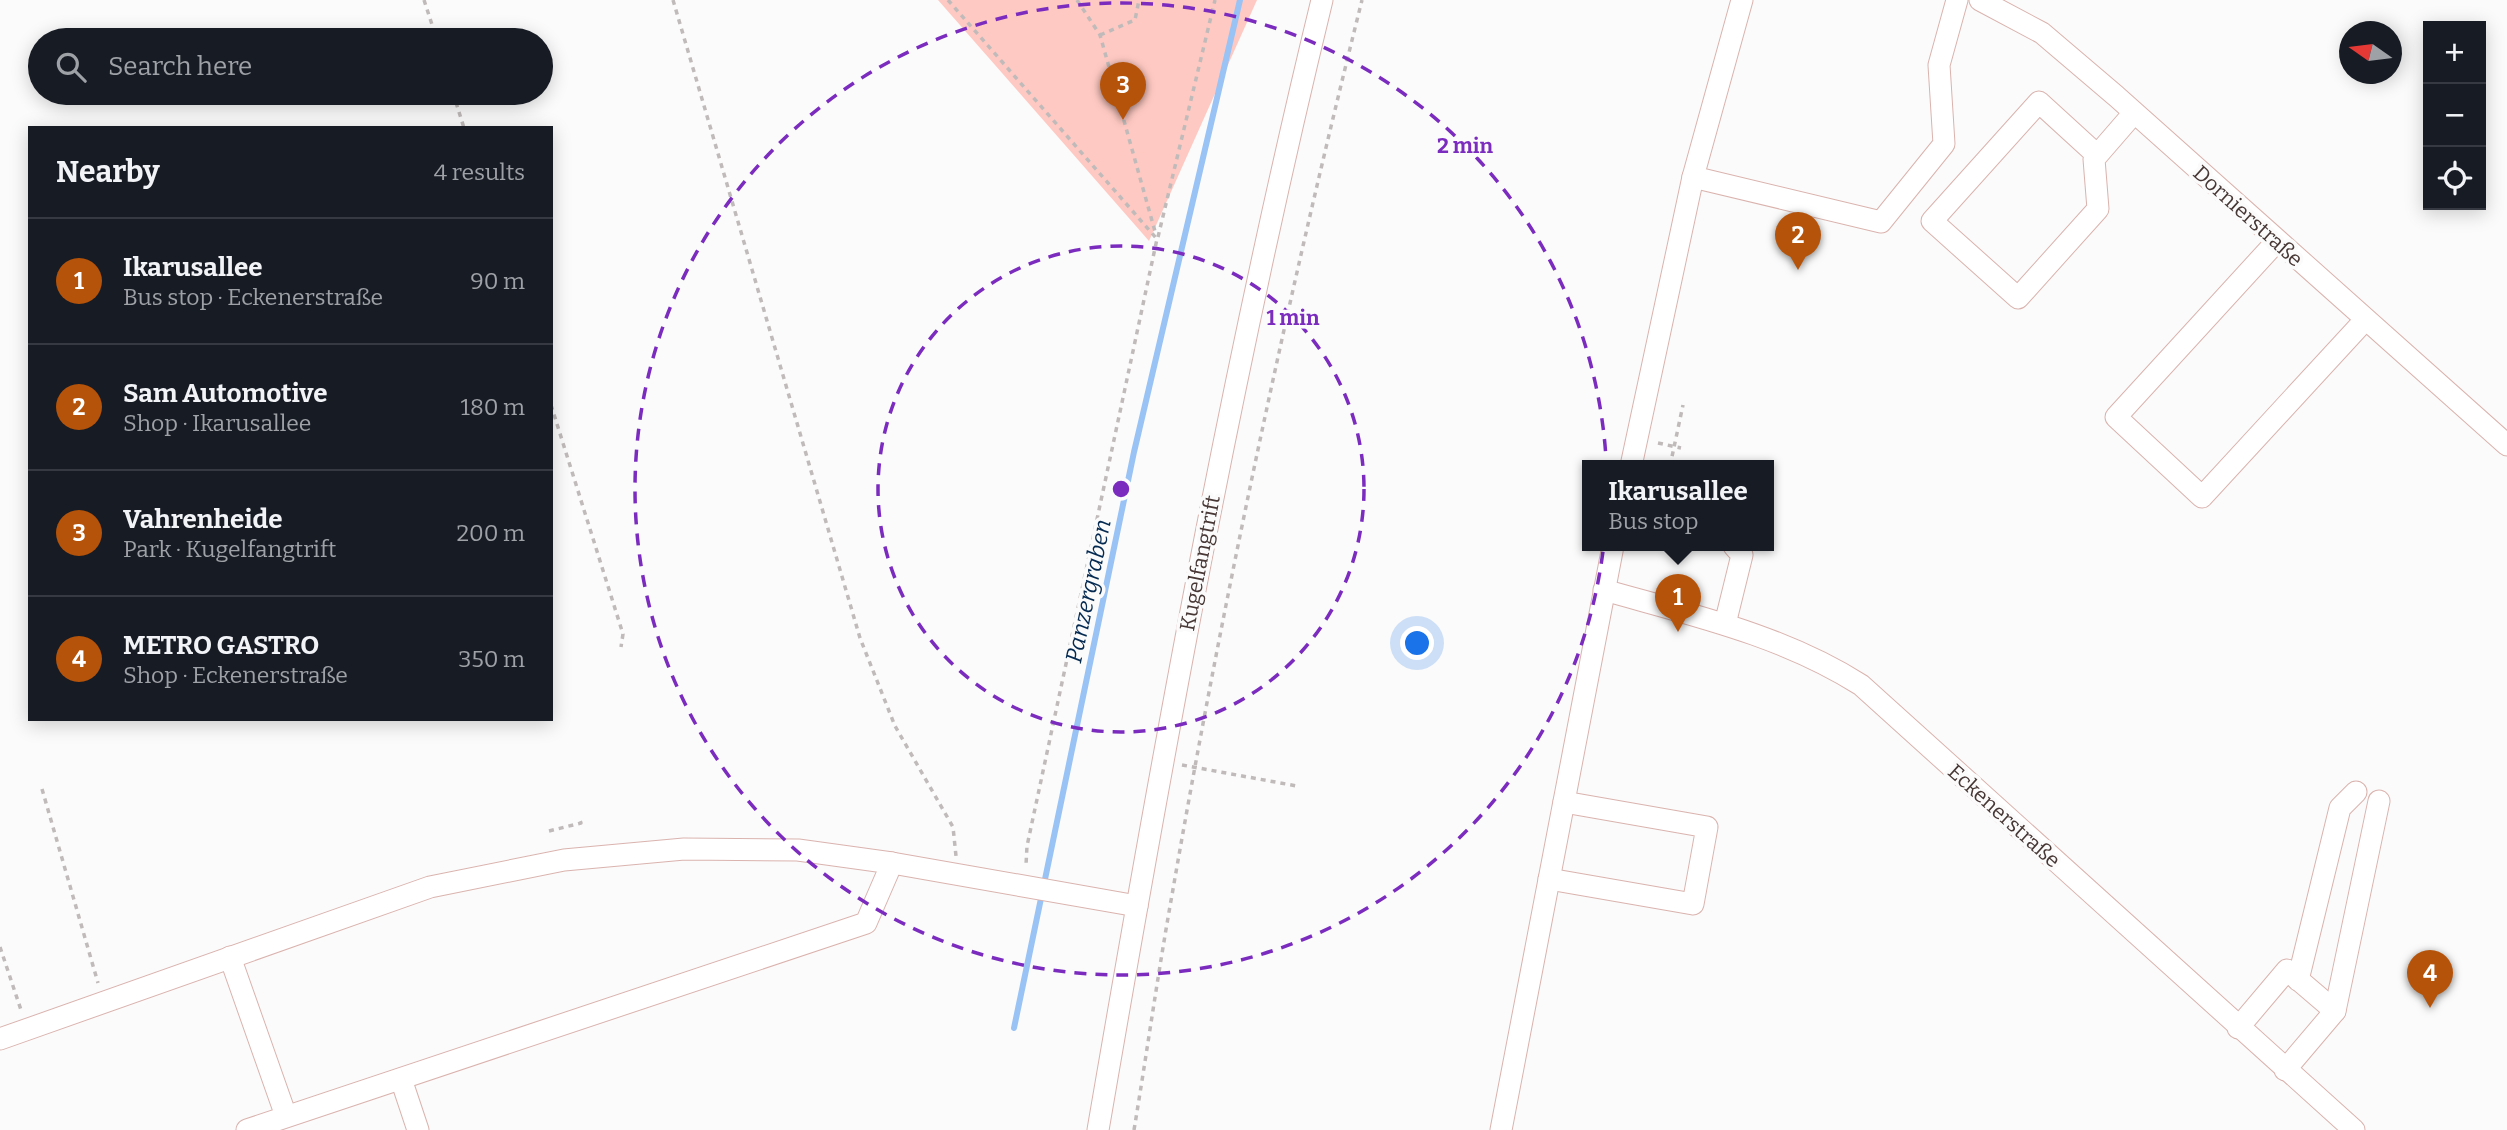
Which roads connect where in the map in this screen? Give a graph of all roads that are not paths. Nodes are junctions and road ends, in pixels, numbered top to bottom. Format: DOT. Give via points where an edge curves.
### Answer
graph roads {
  1 [pos="1321,0"];
  2 [pos="1742,0"];
  3 [pos="1957,0"];
  4 [pos="1980,0"];
  5 [pos="2133,114"];
  6 [pos="2097,155"];
  7 [pos="1693,177"];
  8 [pos="2277,241"];
  9 [pos="2365,320"];
  10 [pos="2507,446"];
  11 [pos="1631,460"];
  12 [pos="1612,551"];
  13 [pos="1738,551"];
  14 [pos="1604,590"];
  15 [pos="1725,624"];
  16 [pos="2356,792"];
  17 [pos="2379,801"];
  18 [pos="1563,802"];
  19 [pos="892,863"];
  20 [pos="1549,879"];
  21 [pos="1136,906"];
  22 [pos="230,957"];
  23 [pos="2298,980"];
  24 [pos="2335,1011"];
  25 [pos="2238,1028"];
  26 [pos="0,1038"];
  27 [pos="2285,1070"];
  28 [pos="401,1079"];
  29 [pos="286,1116"];
  30 [pos="247,1130"];
  31 [pos="418,1130"];
  32 [pos="1098,1130"];
  33 [pos="1501,1130"];
  34 [pos="2354,1130"];
  1 -- 21 [label="street, Kugelfangtrift" via="1242,348"];
  2 -- 7 [label="street"];
  3 -- 7 [label="street" via="1938,65 1944,144 1881,222"];
  4 -- 5 [label="street, Dornierstraße" via="2042,33"];
  5 -- 6 [label="street"];
  5 -- 8 [label="street, Dornierstraße"];
  6 -- 6 [label="street" via="2098,209 2018,298 1932,221 2039,102"];
  7 -- 11 [label="street"];
  8 -- 9 [label="street, Dornierstraße"];
  8 -- 9 [label="street" via="2116,417 2202,497"];
  9 -- 10 [label="street, Dornierstraße"];
  12 -- 14 [label="street"];
  13 -- 15 [label="street" via="1742,555"];
  14 -- 15 [label="street, Eckenerstraße"];
  14 -- 18 [label="street"];
  15 -- 25 [label="street, Eckenerstraße" via="1821,660 1861,685"];
  16 -- 23 [label="street" via="2340,808"];
  17 -- 24 [label="street"];
  18 -- 20 [label="street"];
  18 -- 20 [label="street" via="1707,827 1693,904"];
  19 -- 21 [label="street"];
  19 -- 22 [label="street" via="798,850 684,849 564,860 430,887"];
  19 -- 28 [label="street" via="866,923"];
  20 -- 33 [label="street"];
  21 -- 32 [label="street, Kugelfangtrift"];
  22 -- 26 [label="street"];
  22 -- 29 [label="street"];
  23 -- 24 [label="street"];
  23 -- 25 [label="street" via="2287,970"];
  24 -- 27 [label="street"];
  25 -- 27 [label="street, Eckenerstraße"];
  27 -- 34 [label="street, Eckenerstraße"];
  28 -- 29 [label="street"];
  28 -- 31 [label="street"];
  29 -- 30 [label="street"];
}
